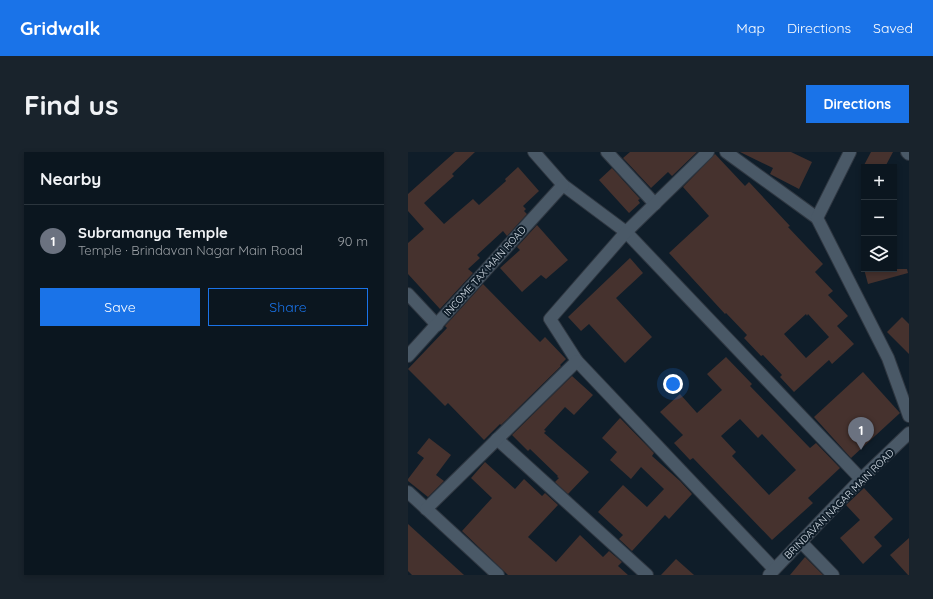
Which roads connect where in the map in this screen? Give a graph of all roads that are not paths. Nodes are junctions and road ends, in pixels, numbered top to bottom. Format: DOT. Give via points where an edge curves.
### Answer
graph roads {
  1 [pos="534,152"];
  2 [pos="607,152"];
  3 [pos="708,152"];
  4 [pos="726,152"];
  5 [pos="850,152"];
  6 [pos="907,152"];
  7 [pos="909,154"];
  8 [pos="563,185"];
  9 [pos="655,204"];
  10 [pos="817,218"];
  11 [pos="626,232"];
  12 [pos="408,294"];
  13 [pos="437,325"];
  14 [pos="408,356"];
  15 [pos="578,361"];
  16 [pos="909,416"];
  17 [pos="909,433"];
  18 [pos="497,439"];
  19 [pos="861,479"];
  20 [pos="408,492"];
  21 [pos="426,509"];
  22 [pos="801,542"];
  23 [pos="771,572"];
  24 [pos="498,575"];
  25 [pos="647,575"];
  26 [pos="833,575"];
  1 -- 8 [label="street"];
  2 -- 9 [label="street"];
  3 -- 9 [label="street"];
  4 -- 10 [label="street"];
  5 -- 10 [label="street"];
  6 -- 7 [label="street"];
  8 -- 11 [label="street"];
  8 -- 13 [label="street, INCOME TAX MAIN ROAD"];
  9 -- 11 [label="street"];
  10 -- 16 [label="street" via="888,358"];
  11 -- 15 [label="street" via="550,319"];
  11 -- 19 [label="street"];
  12 -- 13 [label="street"];
  13 -- 14 [label="street, INCOME TAX MAIN ROAD"];
  15 -- 18 [label="street"];
  15 -- 23 [label="street"];
  17 -- 19 [label="street, BRINDAVAN NAGAR MAIN ROAD"];
  18 -- 21 [label="street"];
  18 -- 25 [label="street"];
  19 -- 22 [label="street, BRINDAVAN NAGAR MAIN ROAD"];
  20 -- 21 [label="street"];
  21 -- 24 [label="street"];
  22 -- 23 [label="street, BRINDAVAN NAGAR MAIN ROAD"];
  22 -- 26 [label="street"];
}
